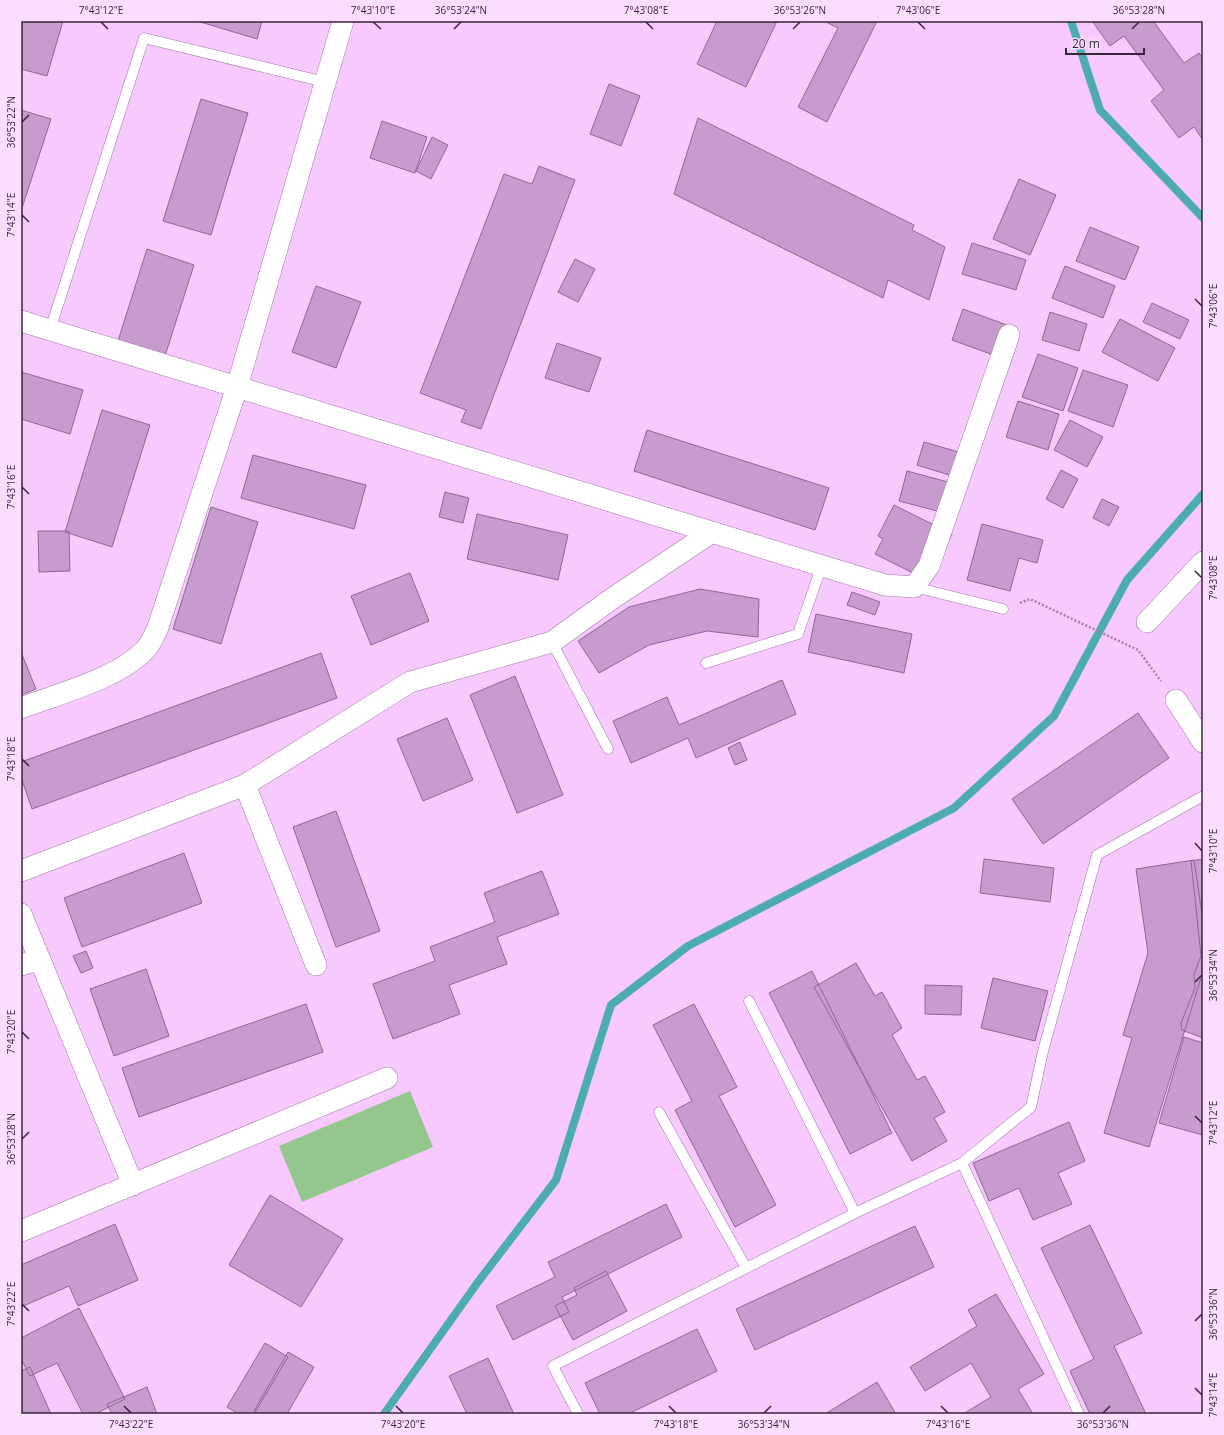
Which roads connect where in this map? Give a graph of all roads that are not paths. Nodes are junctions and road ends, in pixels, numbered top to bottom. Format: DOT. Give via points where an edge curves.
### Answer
graph roads {
  1 [pos="343,21"];
  2 [pos="325,82"];
  3 [pos="21,321"];
  4 [pos="50,330"];
  5 [pos="1009,335"];
  6 [pos="237,387"];
  7 [pos="712,532"];
  8 [pos="1203,562"];
  9 [pos="822,565"];
  10 [pos="914,587"];
  11 [pos="1003,609"];
  12 [pos="1147,622"];
  13 [pos="552,642"];
  14 [pos="706,663"];
  15 [pos="1176,700"];
  16 [pos="21,708"];
  17 [pos="1203,742"];
  18 [pos="608,749"];
  19 [pos="246,784"];
  20 [pos="1203,796"];
  21 [pos="21,871"];
  22 [pos="21,914"];
  23 [pos="30,962"];
  24 [pos="316,965"];
  25 [pos="750,1001"];
  26 [pos="387,1078"];
  27 [pos="659,1112"];
  28 [pos="962,1163"];
  29 [pos="133,1185"];
  30 [pos="855,1213"];
  31 [pos="21,1231"];
  32 [pos="746,1268"];
  33 [pos="578,1414"];
  34 [pos="1079,1414"];
  1 -- 2 [label="street"];
  2 -- 4 [label="lane" via="144,38"];
  2 -- 6 [label="street"];
  3 -- 4 [label="street"];
  4 -- 6 [label="street"];
  5 -- 10 [label="street" via="929,566"];
  6 -- 7 [label="street"];
  6 -- 16 [label="street" via="157,630 146,650 127,666"];
  7 -- 9 [label="street"];
  7 -- 13 [label="street"];
  8 -- 12 [label="street"];
  9 -- 10 [label="street" via="885,584"];
  9 -- 14 [label="lane" via="798,634"];
  10 -- 11 [label="lane"];
  13 -- 18 [label="lane"];
  13 -- 19 [label="street" via="410,682"];
  15 -- 17 [label="street"];
  19 -- 21 [label="street"];
  19 -- 24 [label="street"];
  20 -- 28 [label="lane" via="1097,855 1043,1051 1031,1107"];
  22 -- 23 [label="street"];
  23 -- 29 [label="street"];
  25 -- 30 [label="lane"];
  26 -- 29 [label="street"];
  27 -- 32 [label="lane"];
  28 -- 30 [label="lane"];
  28 -- 34 [label="lane"];
  29 -- 31 [label="street"];
  30 -- 32 [label="lane"];
  32 -- 33 [label="lane" via="553,1366"];
}
